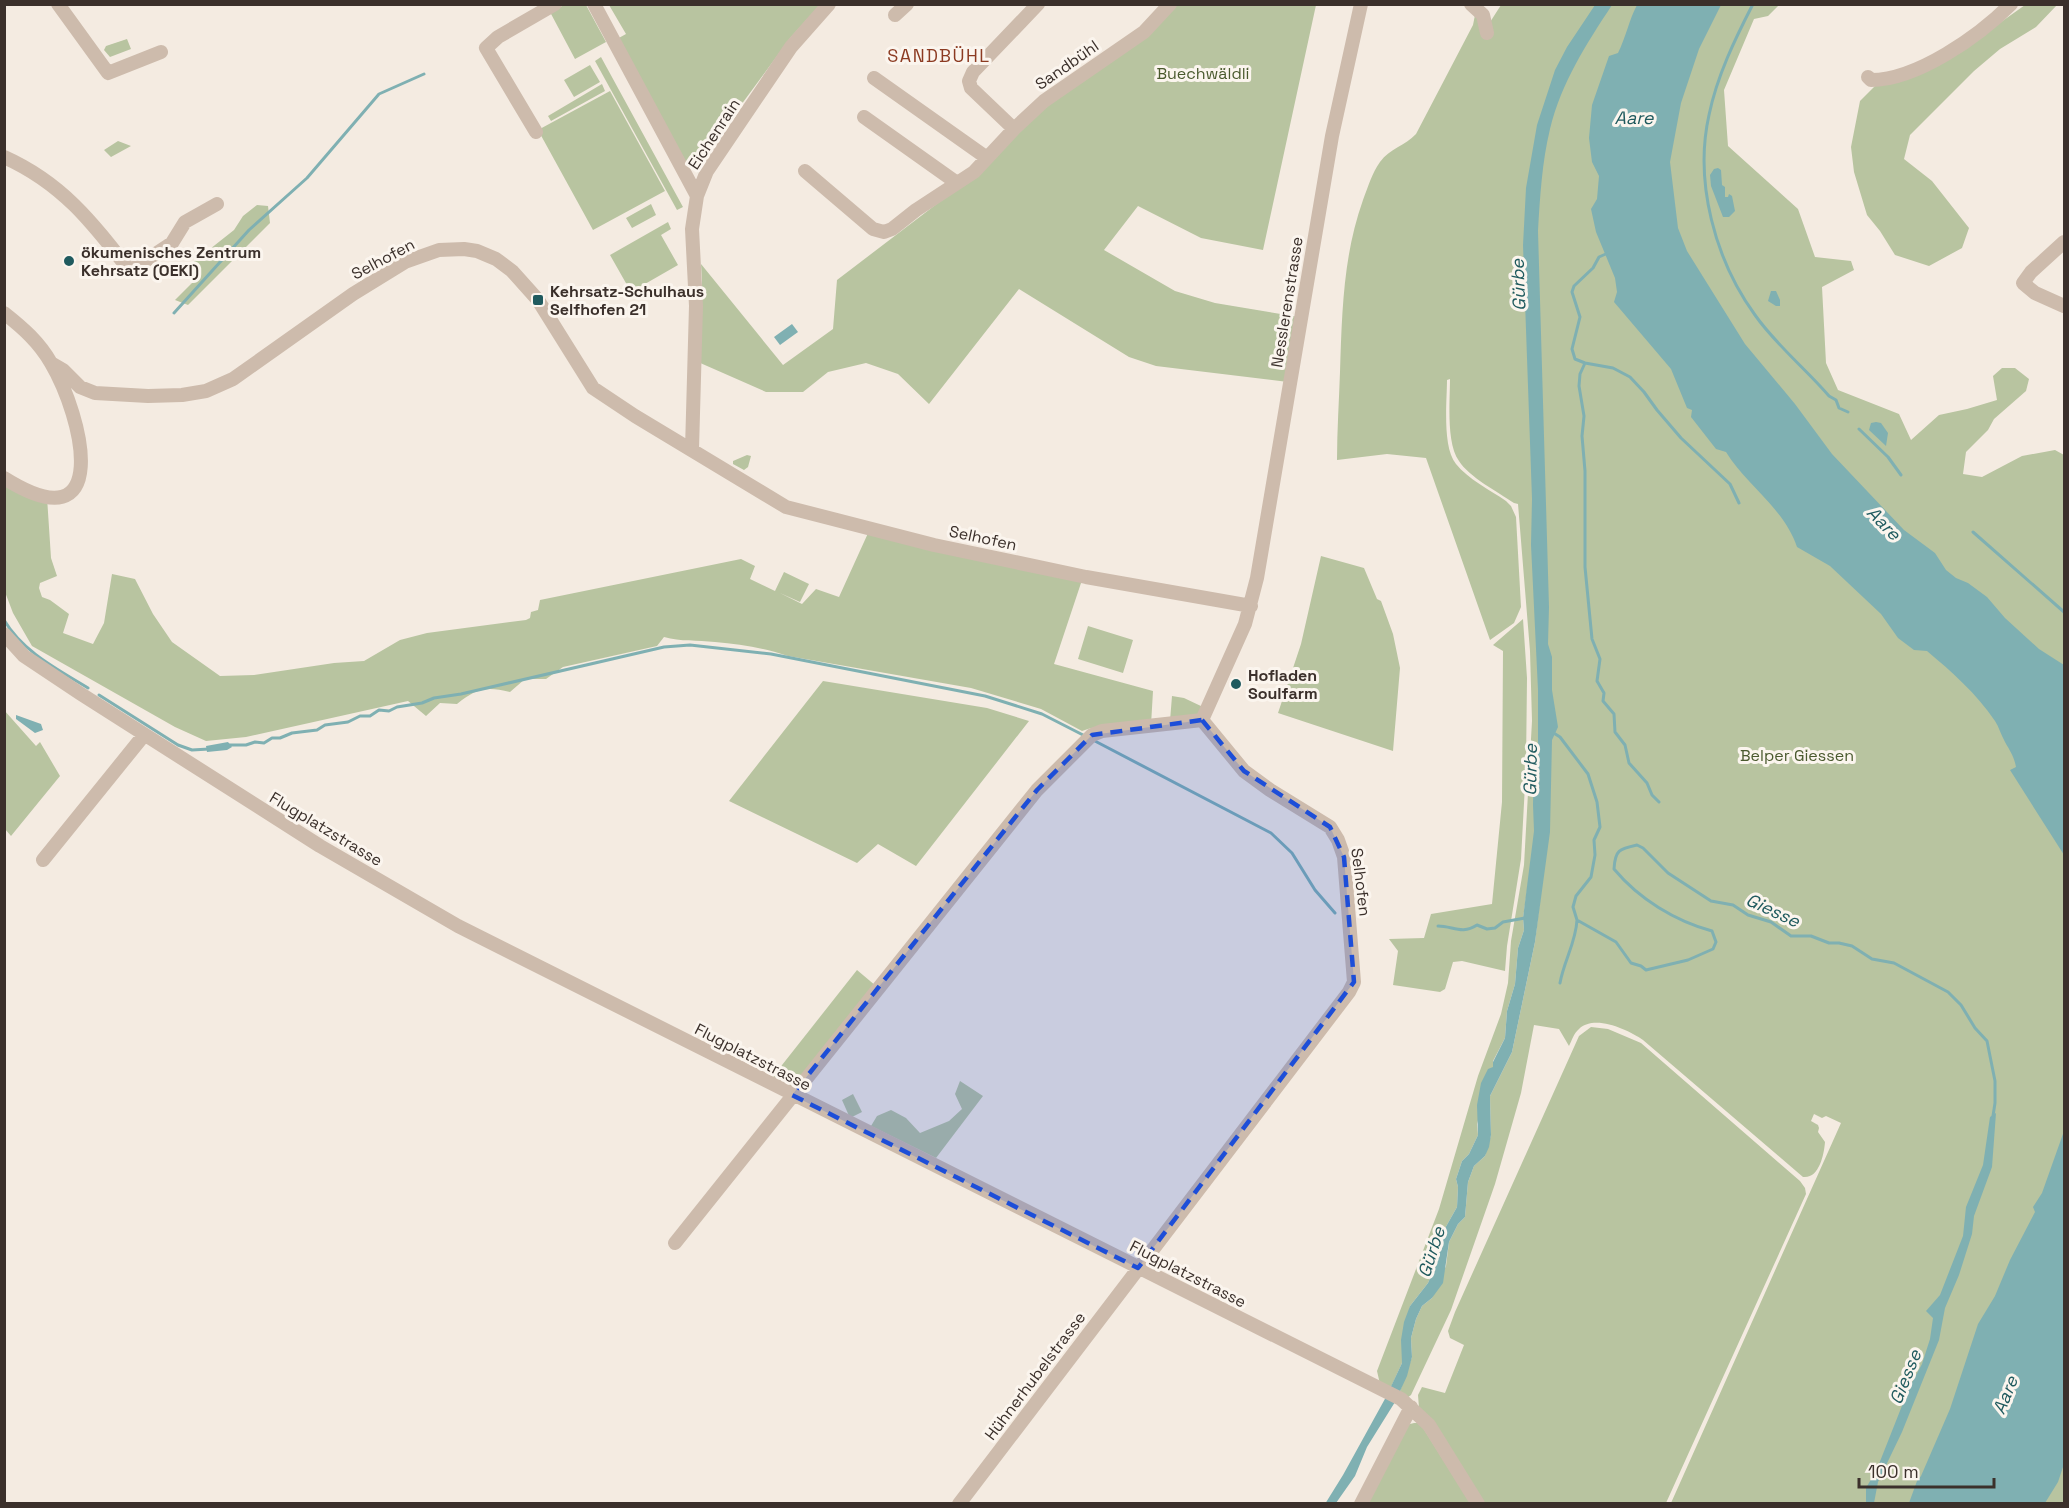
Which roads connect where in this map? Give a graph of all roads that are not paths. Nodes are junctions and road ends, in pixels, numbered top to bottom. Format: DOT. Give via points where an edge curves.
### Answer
graph roads {
  1 [pos="58,4"];
  2 [pos="555,4"];
  3 [pos="594,4"];
  4 [pos="829,4"];
  5 [pos="907,4"];
  6 [pos="1038,4"];
  7 [pos="1170,4"];
  8 [pos="1361,4"];
  9 [pos="1471,4"];
  10 [pos="2011,4"];
  11 [pos="895,15"];
  12 [pos="1487,33"];
  13 [pos="161,52"];
  14 [pos="1868,77"];
  15 [pos="874,78"];
  16 [pos="864,117"];
  17 [pos="1014,129"];
  18 [pos="536,132"];
  19 [pos="4,157"];
  20 [pos="987,158"];
  21 [pos="805,171"];
  22 [pos="957,183"];
  23 [pos="697,196"];
  24 [pos="217,204"];
  25 [pos="2064,242"];
  26 [pos="2064,306"];
  27 [pos="4,313"];
  28 [pos="51,363"];
  29 [pos="692,449"];
  30 [pos="4,478"];
  31 [pos="1251,606"];
  32 [pos="4,634"];
  33 [pos="1202,720"];
  34 [pos="144,735"];
  35 [pos="43,860"];
  36 [pos="792,1095"];
  37 [pos="675,1243"];
  38 [pos="1138,1268"];
  39 [pos="1406,1403"];
  40 [pos="959,1503"];
  41 [pos="1360,1503"];
  42 [pos="1478,1503"];
  1 -- 13 [label="street" via="108,73"];
  2 -- 18 [label="street" via="486,48"];
  3 -- 23 [label="street"];
  4 -- 23 [label="street, Eichenrain" via="791,47 707,171"];
  5 -- 11 [label="street"];
  6 -- 17 [label="street" via="973,72 969,81 971,88"];
  7 -- 17 [label="street, Sandbühl" via="1144,32 1044,101"];
  8 -- 31 [label="street, Nesslerenstrasse" via="1332,136"];
  9 -- 12 [label="street" via="1482,15"];
  10 -- 14 [label="street" via="1935,61 1891,78"];
  15 -- 20 [label="street"];
  16 -- 22 [label="street"];
  17 -- 20 [label="street, Sandbühl"];
  19 -- 24 [label="street" via="63,193 130,271 172,243 185,222"];
  20 -- 22 [label="street, Sandbühl"];
  21 -- 22 [label="street, Sandbühl" via="873,229 884,232"];
  23 -- 29 [label="street, Eichenrain" via="692,229 696,284"];
  25 -- 26 [label="street" via="2023,283"];
  27 -- 28 [label="street" via="37,342"];
  28 -- 29 [label="street, Selhofen" via="80,387 95,393 148,396 207,391 233,379 388,272 425,254 464,249 477,251 512,271 538,300 593,388"];
  28 -- 30 [label="street" via="69,401 81,448 74,491 68,496 48,497"];
  29 -- 31 [label="street, Selhofen" via="794,510 1086,577"];
  31 -- 33 [label="street"];
  32 -- 34 [label="street, Flugplatzstrasse" via="24,656"];
  33 -- 36 [label="street" via="1102,731 1089,738 1037,789"];
  33 -- 38 [label="street, Selhofen" via="1244,771 1330,826 1344,857 1354,982"];
  34 -- 35 [label="street"];
  34 -- 36 [label="street, Flugplatzstrasse" via="320,846 458,926"];
  36 -- 37 [label="street"];
  36 -- 38 [label="street, Flugplatzstrasse"];
  38 -- 39 [label="street, Flugplatzstrasse"];
  38 -- 40 [label="street, Hühnerhubelstrasse"];
  39 -- 41 [label="street"];
  39 -- 42 [label="street, Flugplatzstrasse" via="1429,1425"];
}
